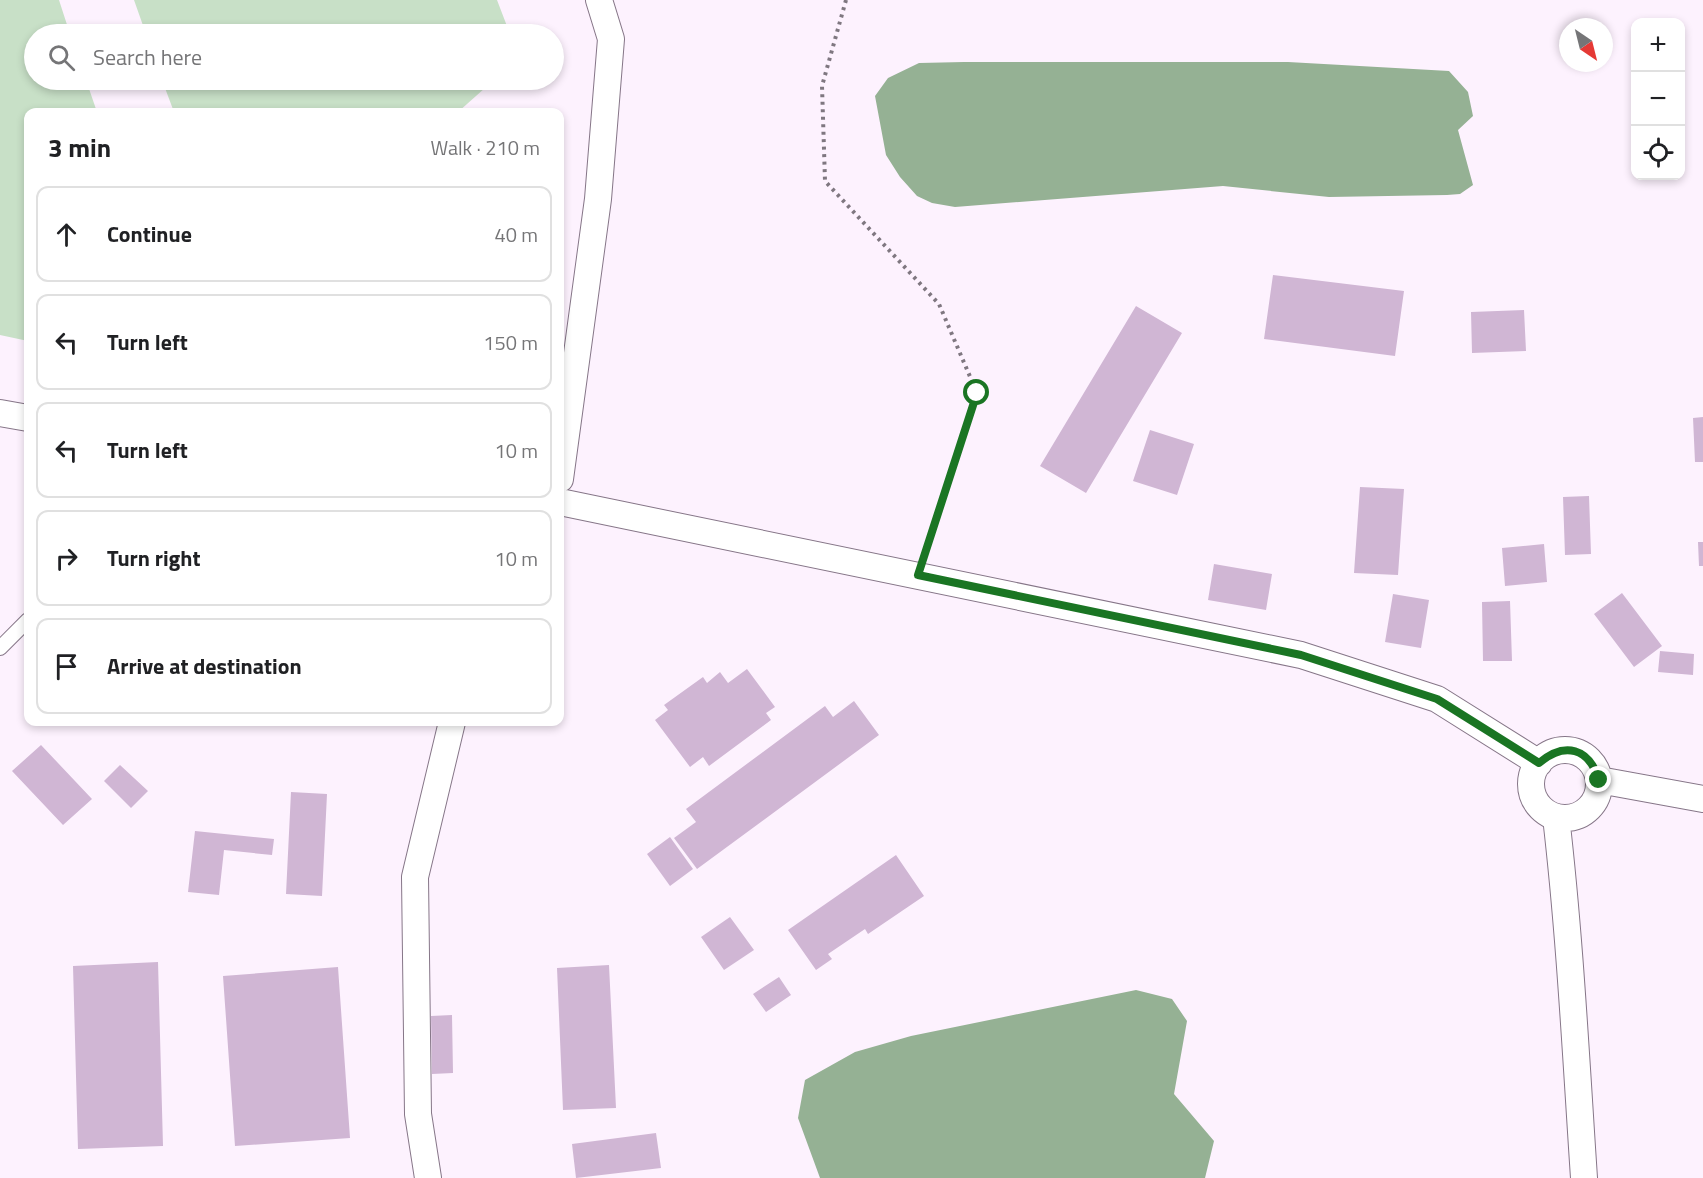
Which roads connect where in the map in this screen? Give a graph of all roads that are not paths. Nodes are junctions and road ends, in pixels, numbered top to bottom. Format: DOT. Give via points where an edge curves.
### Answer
graph roads {
  1 [pos="599,0"];
  2 [pos="0,413"];
  3 [pos="24,417"];
  4 [pos="564,449"];
  5 [pos="564,503"];
  6 [pos="24,625"];
  7 [pos="0,648"];
  8 [pos="451,726"];
  9 [pos="1539,763"];
  10 [pos="1599,780"];
  11 [pos="1703,799"];
  12 [pos="1556,817"];
  13 [pos="428,1178"];
  14 [pos="1584,1178"];
  1 -- 4 [label="street" via="611,39 599,187"];
  2 -- 3 [label="street"];
  5 -- 9 [label="street" via="1301,655 1437,699"];
  6 -- 7 [label="lane"];
  8 -- 13 [label="street" via="415,877 418,1114"];
  9 -- 10 [label="street" via="1549,754 1575,751 1587,758"];
  9 -- 12 [label="street" via="1532,775 1535,801"];
  10 -- 11 [label="street"];
  10 -- 12 [label="street" via="1592,806 1569,818"];
  12 -- 14 [label="street"];
}
